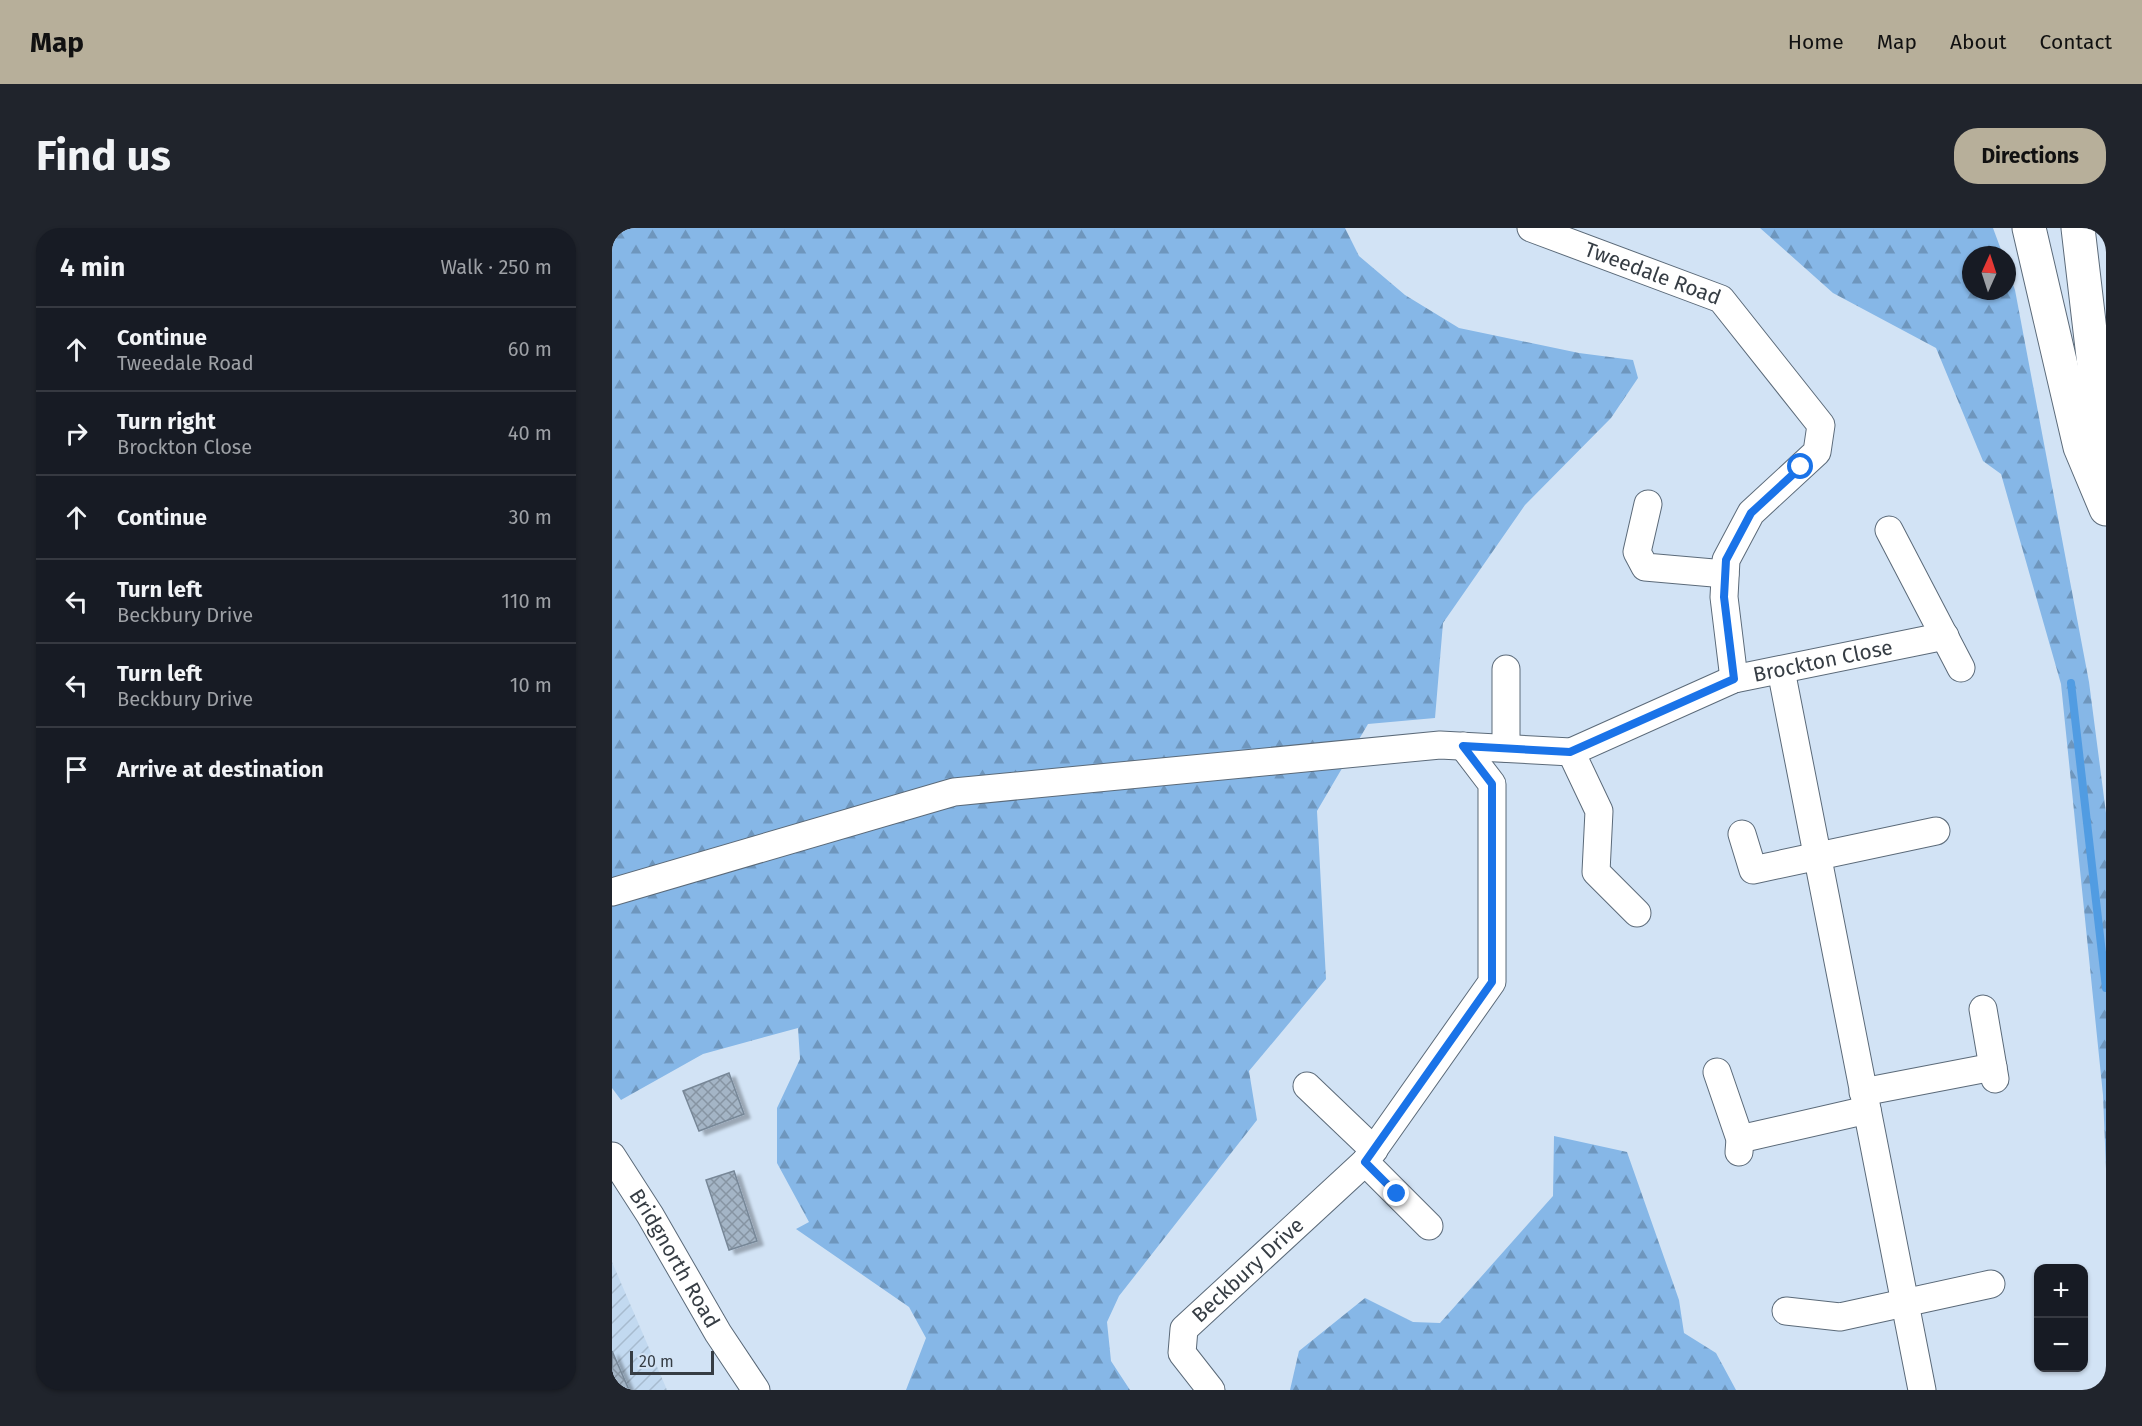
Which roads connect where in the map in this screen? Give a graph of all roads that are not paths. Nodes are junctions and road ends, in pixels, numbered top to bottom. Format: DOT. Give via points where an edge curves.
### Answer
graph roads {
  1 [pos="1531,228"];
  2 [pos="2029,228"];
  3 [pos="2078,228"];
  4 [pos="2106,468"];
  5 [pos="1648,504"];
  6 [pos="2106,509"];
  7 [pos="1889,530"];
  8 [pos="1725,574"];
  9 [pos="1946,636"];
  10 [pos="1961,668"];
  11 [pos="1506,669"];
  12 [pos="1781,670"];
  13 [pos="1734,679"];
  14 [pos="1463,746"];
  15 [pos="1506,748"];
  16 [pos="1570,752"];
  17 [pos="1936,831"];
  18 [pos="1742,834"];
  19 [pos="1817,856"];
  20 [pos="612,892"];
  21 [pos="1637,913"];
  22 [pos="1983,1009"];
  23 [pos="1717,1072"];
  24 [pos="1307,1086"];
  25 [pos="1865,1101"];
  26 [pos="612,1156"];
  27 [pos="1369,1156"];
  28 [pos="1429,1226"];
  29 [pos="1991,1284"];
  30 [pos="1905,1303"];
  31 [pos="1786,1311"];
  32 [pos="756,1390"];
  33 [pos="1212,1390"];
  34 [pos="1922,1390"];
  1 -- 8 [label="street, Tweedale Road" via="1721,299 1821,425 1817,452 1751,513 1726,560"];
  2 -- 6 [label="main road" via="2080,447"];
  3 -- 4 [label="main road"];
  5 -- 8 [label="street" via="1637,552 1645,567"];
  7 -- 9 [label="street"];
  8 -- 13 [label="street, Tweedale Road"];
  9 -- 10 [label="street"];
  9 -- 12 [label="street, Brockton Close"];
  11 -- 15 [label="street"];
  12 -- 13 [label="street, Brockton Close"];
  12 -- 19 [label="street"];
  13 -- 16 [label="street, Brockton Close"];
  14 -- 15 [label="street"];
  14 -- 20 [label="street" via="1428,746 954,792"];
  14 -- 27 [label="street, Beckbury Drive" via="1492,784 1492,982"];
  15 -- 16 [label="street"];
  16 -- 21 [label="street" via="1599,811 1596,872"];
  17 -- 19 [label="street"];
  18 -- 19 [label="street" via="1753,870"];
  19 -- 25 [label="street"];
  22 -- 25 [label="street" via="1994,1073"];
  23 -- 25 [label="street" via="1740,1146"];
  24 -- 27 [label="street"];
  25 -- 30 [label="street"];
  26 -- 32 [label="street, Bridgnorth Road" via="717,1333"];
  27 -- 28 [label="street"];
  27 -- 33 [label="street, Beckbury Drive" via="1184,1329 1182,1353"];
  29 -- 30 [label="street"];
  30 -- 31 [label="street" via="1840,1317"];
  30 -- 34 [label="street"];
}
